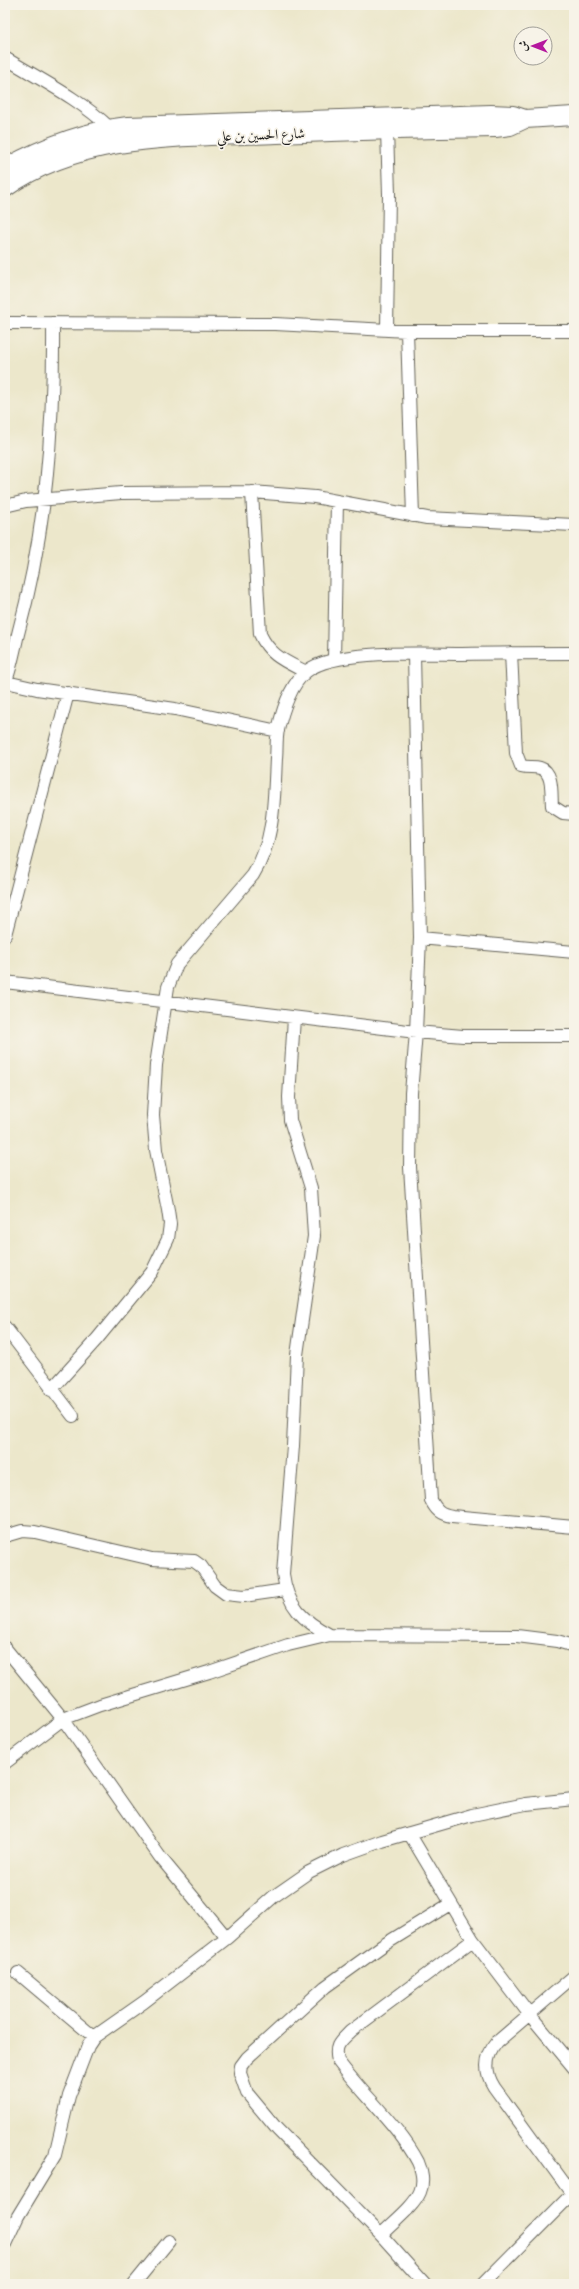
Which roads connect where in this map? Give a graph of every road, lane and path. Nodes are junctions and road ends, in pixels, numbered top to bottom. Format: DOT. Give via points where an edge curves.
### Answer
graph roads {
  1 [pos="5,58"];
  2 [pos="574,116"];
  3 [pos="525,119"];
  4 [pos="110,128"];
  5 [pos="387,130"];
  6 [pos="5,168"];
  7 [pos="5,188"];
  8 [pos="53,323"];
  9 [pos="5,324"];
  10 [pos="387,330"];
  11 [pos="407,331"];
  12 [pos="574,331"];
  13 [pos="252,492"];
  14 [pos="46,500"];
  15 [pos="336,501"];
  16 [pos="5,506"];
  17 [pos="413,516"];
  18 [pos="574,526"];
  19 [pos="512,653"];
  20 [pos="574,653"];
  21 [pos="414,654"];
  22 [pos="334,660"];
  23 [pos="306,672"];
  24 [pos="5,683"];
  25 [pos="68,693"];
  26 [pos="278,731"];
  27 [pos="574,814"];
  28 [pos="5,935"];
  29 [pos="420,938"];
  30 [pos="574,952"];
  31 [pos="5,982"];
  32 [pos="166,1002"];
  33 [pos="294,1018"];
  34 [pos="416,1032"];
  35 [pos="574,1036"];
  36 [pos="5,1327"];
  37 [pos="51,1390"];
  38 [pos="73,1416"];
  39 [pos="574,1527"];
  40 [pos="5,1536"];
  41 [pos="285,1590"];
  42 [pos="330,1635"];
  43 [pos="574,1646"];
  44 [pos="5,1648"];
  45 [pos="64,1719"];
  46 [pos="5,1763"];
  47 [pos="574,1799"];
  48 [pos="409,1833"];
  49 [pos="450,1904"];
  50 [pos="227,1938"];
  51 [pos="473,1940"];
  52 [pos="18,1973"];
  53 [pos="574,1977"];
  54 [pos="530,2015"];
  55 [pos="94,2037"];
  56 [pos="574,2068"];
  57 [pos="573,2193"];
  58 [pos="381,2235"];
  59 [pos="169,2241"];
  60 [pos="5,2244"];
  61 [pos="134,2284"];
  62 [pos="426,2284"];
  63 [pos="482,2284"];
  1 -- 4 [label="street" via="83,105"];
  2 -- 3 [label="street, شارع الحسين بن علي"];
  3 -- 4 [label="street, شارع الحسين بن علي" via="513,115 492,114 196,122"];
  3 -- 5 [label="street, شارع الحسين بن علي" via="510,126 499,127"];
  4 -- 6 [label="street, شارع الحسين بن علي" via="53,144"];
  5 -- 7 [label="street, شارع الحسين بن علي" via="178,138 112,144 85,150 52,162"];
  5 -- 10 [label="street"];
  8 -- 9 [label="street"];
  8 -- 10 [label="street" via="274,324"];
  8 -- 14 [label="street" via="52,420"];
  10 -- 11 [label="street"];
  11 -- 12 [label="street"];
  11 -- 17 [label="street"];
  13 -- 14 [label="street" via="143,492"];
  13 -- 15 [label="street"];
  13 -- 23 [label="street" via="260,634 265,646 275,655"];
  14 -- 16 [label="street"];
  14 -- 24 [label="street" via="30,589"];
  15 -- 17 [label="street"];
  15 -- 22 [label="street"];
  17 -- 18 [label="street" via="441,520"];
  19 -- 20 [label="street"];
  19 -- 21 [label="street"];
  19 -- 27 [label="street" via="518,761 521,766 541,768 546,772 552,806 563,813"];
  21 -- 22 [label="street"];
  21 -- 29 [label="street"];
  22 -- 23 [label="street" via="319,664"];
  23 -- 26 [label="street" via="290,697"];
  24 -- 25 [label="street"];
  25 -- 26 [label="street" via="195,712"];
  25 -- 28 [label="street"];
  26 -- 32 [label="street" via="272,816 263,859 253,875 177,964"];
  29 -- 30 [label="street"];
  29 -- 34 [label="street"];
  31 -- 32 [label="street"];
  32 -- 33 [label="street"];
  32 -- 37 [label="street" via="156,1065 153,1115 156,1150 170,1224 168,1239 152,1272"];
  33 -- 34 [label="street"];
  33 -- 41 [label="street" via="290,1120 311,1188 314,1236 297,1355 294,1446 283,1574"];
  34 -- 35 [label="street" via="463,1036"];
  34 -- 39 [label="street" via="410,1094 410,1167 431,1500 442,1514 452,1516"];
  36 -- 37 [label="street"];
  37 -- 38 [label="street"];
  40 -- 41 [label="street" via="22,1531 35,1532 152,1559 194,1561 201,1566 219,1590 235,1596"];
  41 -- 42 [label="street" via="299,1613 313,1626"];
  42 -- 43 [label="street" via="517,1636"];
  42 -- 45 [label="street" via="288,1645 100,1705"];
  44 -- 45 [label="street"];
  45 -- 46 [label="street"];
  45 -- 50 [label="street" via="164,1862"];
  47 -- 48 [label="street" via="518,1805"];
  48 -- 49 [label="street"];
  48 -- 50 [label="street" via="343,1855 309,1872 274,1897"];
  49 -- 51 [label="street"];
  49 -- 58 [label="street" via="382,1946 325,1986 241,2066 240,2073 247,2093 278,2129"];
  50 -- 55 [label="street"];
  51 -- 54 [label="street"];
  51 -- 58 [label="street" via="352,2031 340,2041 336,2051 338,2061 400,2136 422,2171 421,2191 416,2199"];
  52 -- 55 [label="street"];
  53 -- 54 [label="street"];
  54 -- 56 [label="street"];
  54 -- 57 [label="street" via="490,2050 487,2068 489,2079"];
  55 -- 60 [label="street" via="68,2096 55,2155 18,2216"];
  57 -- 63 [label="street"];
  58 -- 62 [label="street"];
  59 -- 61 [label="street"];
}
